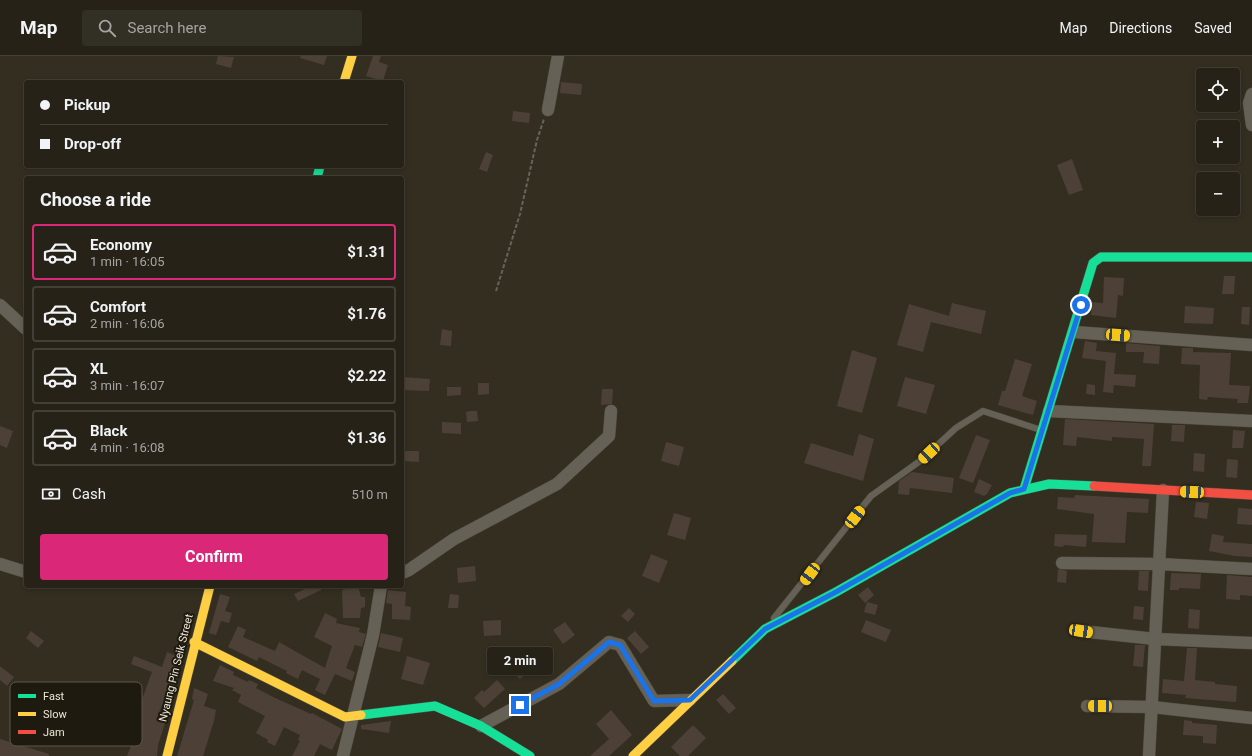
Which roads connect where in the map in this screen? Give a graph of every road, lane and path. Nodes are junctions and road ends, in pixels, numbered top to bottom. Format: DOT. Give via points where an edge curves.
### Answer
graph roads {
  1 [pos="352,56"];
  2 [pos="558,56"];
  3 [pos="345,80"];
  4 [pos="1252,94"];
  5 [pos="548,110"];
  6 [pos="1252,125"];
  7 [pos="1252,257"];
  8 [pos="496,291"];
  9 [pos="0,305"];
  10 [pos="24,327"];
  11 [pos="1074,332"];
  12 [pos="1252,345"];
  13 [pos="611,411"];
  14 [pos="1049,411"];
  15 [pos="1252,420"];
  16 [pos="1043,430"];
  17 [pos="1024,489"];
  18 [pos="1163,490"];
  19 [pos="1252,495"];
  20 [pos="1062,563"];
  21 [pos="0,564"];
  22 [pos="1159,564"];
  23 [pos="1252,569"];
  24 [pos="24,571"];
  25 [pos="404,572"];
  26 [pos="209,588"];
  27 [pos="382,588"];
  28 [pos="765,629"];
  29 [pos="1081,631"];
  30 [pos="1155,639"];
  31 [pos="194,642"];
  32 [pos="1252,643"];
  33 [pos="690,700"];
  34 [pos="1086,706"];
  35 [pos="1152,707"];
  36 [pos="354,716"];
  37 [pos="1252,718"];
  38 [pos="481,726"];
  39 [pos="167,756"];
  40 [pos="343,756"];
  41 [pos="530,756"];
  42 [pos="633,756"];
  43 [pos="1150,756"];
  1 -- 3 [label="street"];
  2 -- 5 [label="street"];
  4 -- 6 [label="street" via="1249,102"];
  5 -- 8 [label="path" via="536,140 520,214"];
  7 -- 11 [label="street" via="1101,257 1093,263"];
  9 -- 10 [label="street"];
  11 -- 12 [label="street"];
  11 -- 14 [label="street"];
  13 -- 25 [label="street" via="609,436 557,484 454,539"];
  14 -- 15 [label="street"];
  14 -- 16 [label="street"];
  16 -- 17 [label="street"];
  16 -- 28 [label="lane" via="983,411 956,428 920,461 871,496"];
  17 -- 18 [label="street" via="1049,484"];
  17 -- 28 [label="street" via="1010,493 836,592"];
  18 -- 19 [label="street"];
  18 -- 22 [label="street"];
  20 -- 22 [label="street"];
  21 -- 24 [label="street"];
  22 -- 23 [label="street"];
  22 -- 30 [label="street"];
  26 -- 31 [label="street, Nyaung Pin Seik Street"];
  27 -- 36 [label="street"];
  28 -- 33 [label="street"];
  29 -- 30 [label="street"];
  30 -- 32 [label="street"];
  30 -- 35 [label="street"];
  31 -- 36 [label="street" via="345,717"];
  31 -- 39 [label="street, Nyaung Pin Seik Street"];
  33 -- 38 [label="street" via="654,701 620,645 609,642 559,684"];
  33 -- 42 [label="street"];
  34 -- 35 [label="street"];
  35 -- 37 [label="street"];
  35 -- 43 [label="street"];
  36 -- 38 [label="street" via="435,706"];
  36 -- 40 [label="street"];
  38 -- 41 [label="street"];
}
